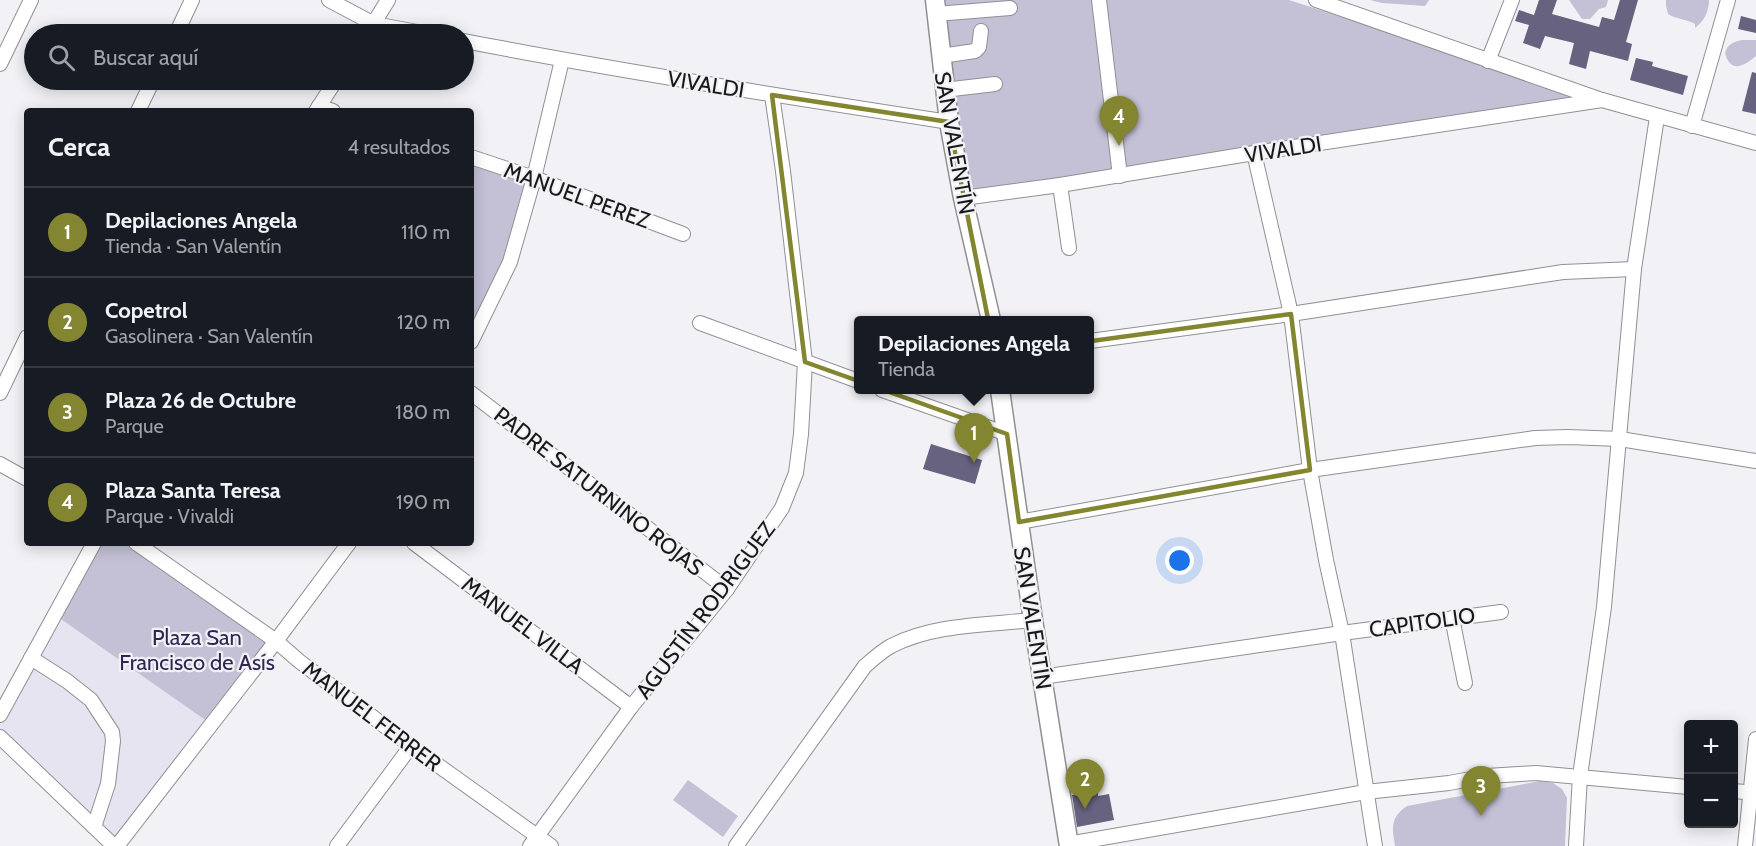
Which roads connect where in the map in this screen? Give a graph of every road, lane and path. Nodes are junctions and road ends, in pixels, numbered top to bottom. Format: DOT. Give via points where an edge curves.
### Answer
graph roads {
  1 [pos="31,0"];
  2 [pos="192,0"];
  3 [pos="329,0"];
  4 [pos="388,0"];
  5 [pos="1099,0"];
  6 [pos="1512,0"];
  7 [pos="1728,0"];
  8 [pos="1323,1"];
  9 [pos="936,7"];
  10 [pos="1010,8"];
  11 [pos="181,24"];
  12 [pos="363,24"];
  13 [pos="373,24"];
  14 [pos="981,31"];
  15 [pos="474,43"];
  16 [pos="940,56"];
  17 [pos="562,60"];
  18 [pos="1488,61"];
  19 [pos="0,64"];
  20 [pos="995,84"];
  21 [pos="148,90"];
  22 [pos="329,90"];
  23 [pos="944,90"];
  24 [pos="772,95"];
  25 [pos="1602,100"];
  26 [pos="139,108"];
  27 [pos="318,108"];
  28 [pos="1657,117"];
  29 [pos="949,122"];
  30 [pos="1692,126"];
  31 [pos="1756,143"];
  32 [pos="1254,153"];
  33 [pos="474,158"];
  34 [pos="1120,176"];
  35 [pos="534,178"];
  36 [pos="1060,185"];
  37 [pos="963,198"];
  38 [pos="683,234"];
  39 [pos="1069,248"];
  40 [pos="1635,269"];
  41 [pos="1291,314"];
  42 [pos="990,316"];
  43 [pos="700,323"];
  44 [pos="474,336"];
  45 [pos="1094,340"];
  46 [pos="24,344"];
  47 [pos="805,362"];
  48 [pos="854,380"];
  49 [pos="0,393"];
  50 [pos="893,394"];
  51 [pos="1001,394"];
  52 [pos="474,395"];
  53 [pos="1006,434"];
  54 [pos="1620,439"];
  55 [pos="1756,461"];
  56 [pos="0,464"];
  57 [pos="1310,470"];
  58 [pos="24,477"];
  59 [pos="1019,522"];
  60 [pos="92,546"];
  61 [pos="140,546"];
  62 [pos="347,546"];
  63 [pos="418,546"];
  64 [pos="727,590"];
  65 [pos="1501,612"];
  66 [pos="1452,618"];
  67 [pos="1033,620"];
  68 [pos="1342,633"];
  69 [pos="276,641"];
  70 [pos="31,658"];
  71 [pos="1042,677"];
  72 [pos="1465,683"];
  73 [pos="631,707"];
  74 [pos="0,716"];
  75 [pos="0,736"];
  76 [pos="1756,739"];
  77 [pos="411,746"];
  78 [pos="1580,776"];
  79 [pos="1684,786"];
  80 [pos="1738,791"];
  81 [pos="1366,792"];
  82 [pos="1753,793"];
  83 [pos="94,826"];
  84 [pos="533,841"];
  85 [pos="1068,845"];
  86 [pos="115,846"];
  87 [pos="337,846"];
  88 [pos="551,846"];
  89 [pos="736,846"];
  90 [pos="1375,846"];
  91 [pos="1576,846"];
  92 [pos="1744,846"];
  1 -- 19 [label="street"];
  2 -- 11 [label="street"];
  3 -- 12 [label="street"];
  4 -- 13 [label="street"];
  5 -- 34 [label="street"];
  6 -- 18 [label="street"];
  7 -- 30 [label="street"];
  8 -- 18 [label="street"];
  9 -- 10 [label="street"];
  9 -- 16 [label="main road, SAN VALENTÍN"];
  14 -- 16 [label="street" via="975,51"];
  15 -- 17 [label="street, VIVALDI"];
  16 -- 23 [label="main road, SAN VALENTÍN"];
  17 -- 24 [label="street, VIVALDI"];
  17 -- 35 [label="street"];
  18 -- 25 [label="street"];
  20 -- 23 [label="street"];
  21 -- 26 [label="street"];
  22 -- 27 [label="street"];
  23 -- 29 [label="main road, SAN VALENTÍN"];
  24 -- 29 [label="street, VIVALDI"];
  24 -- 47 [label="street, AGUSTÍN RODRIGUEZ"];
  25 -- 28 [label="street"];
  25 -- 32 [label="street, VIVALDI"];
  28 -- 30 [label="street"];
  28 -- 40 [label="street"];
  29 -- 37 [label="main road, SAN VALENTÍN"];
  30 -- 31 [label="street"];
  32 -- 34 [label="street, VIVALDI"];
  32 -- 41 [label="street"];
  33 -- 35 [label="street, MANUEL PEREZ"];
  34 -- 36 [label="street, VIVALDI"];
  35 -- 38 [label="street, MANUEL PEREZ"];
  35 -- 44 [label="street" via="510,262"];
  36 -- 37 [label="street, VIVALDI"];
  36 -- 39 [label="street"];
  37 -- 42 [label="main road, SAN VALENTÍN"];
  40 -- 41 [label="street" via="1563,272"];
  40 -- 54 [label="street"];
  41 -- 45 [label="street"];
  41 -- 57 [label="street"];
  43 -- 47 [label="street"];
  46 -- 49 [label="street"];
  47 -- 48 [label="street"];
  47 -- 64 [label="street, AGUSTÍN RODRIGUEZ" via="796,473 782,508"];
  50 -- 53 [label="street"];
  51 -- 53 [label="main road, SAN VALENTÍN"];
  52 -- 64 [label="street, PADRE SATURNINO ROJAS"];
  53 -- 59 [label="main road, SAN VALENTÍN"];
  54 -- 55 [label="street"];
  54 -- 57 [label="street" via="1535,438"];
  54 -- 78 [label="street" via="1604,607"];
  56 -- 58 [label="street"];
  57 -- 59 [label="street"];
  57 -- 68 [label="street"];
  59 -- 67 [label="main road, SAN VALENTÍN"];
  60 -- 70 [label="street"];
  61 -- 69 [label="street, MANUEL FERRER"];
  62 -- 69 [label="street"];
  63 -- 73 [label="street, MANUEL VILLA"];
  64 -- 73 [label="street, AGUSTÍN RODRIGUEZ"];
  65 -- 66 [label="street, CAPITOLIO"];
  66 -- 68 [label="street, CAPITOLIO"];
  66 -- 72 [label="street"];
  67 -- 71 [label="main road, SAN VALENTÍN"];
  67 -- 89 [label="street" via="943,629 915,636 890,647 865,666"];
  68 -- 71 [label="street, CAPITOLIO"];
  68 -- 81 [label="street"];
  69 -- 77 [label="street, MANUEL FERRER"];
  69 -- 86 [label="street"];
  70 -- 74 [label="street"];
  70 -- 83 [label="street" via="92,700 112,732 108,784"];
  71 -- 85 [label="main road, SAN VALENTÍN"];
  73 -- 84 [label="street, AGUSTÍN RODRIGUEZ"];
  75 -- 83 [label="street"];
  76 -- 82 [label="street"];
  77 -- 84 [label="street, MANUEL FERRER"];
  77 -- 87 [label="street"];
  78 -- 79 [label="street"];
  78 -- 81 [label="street" via="1536,773"];
  78 -- 91 [label="street"];
  80 -- 82 [label="street"];
  81 -- 85 [label="street"];
  81 -- 90 [label="street"];
  82 -- 92 [label="street"];
  83 -- 86 [label="street"];
  84 -- 88 [label="street, MANUEL FERRER"];
}
